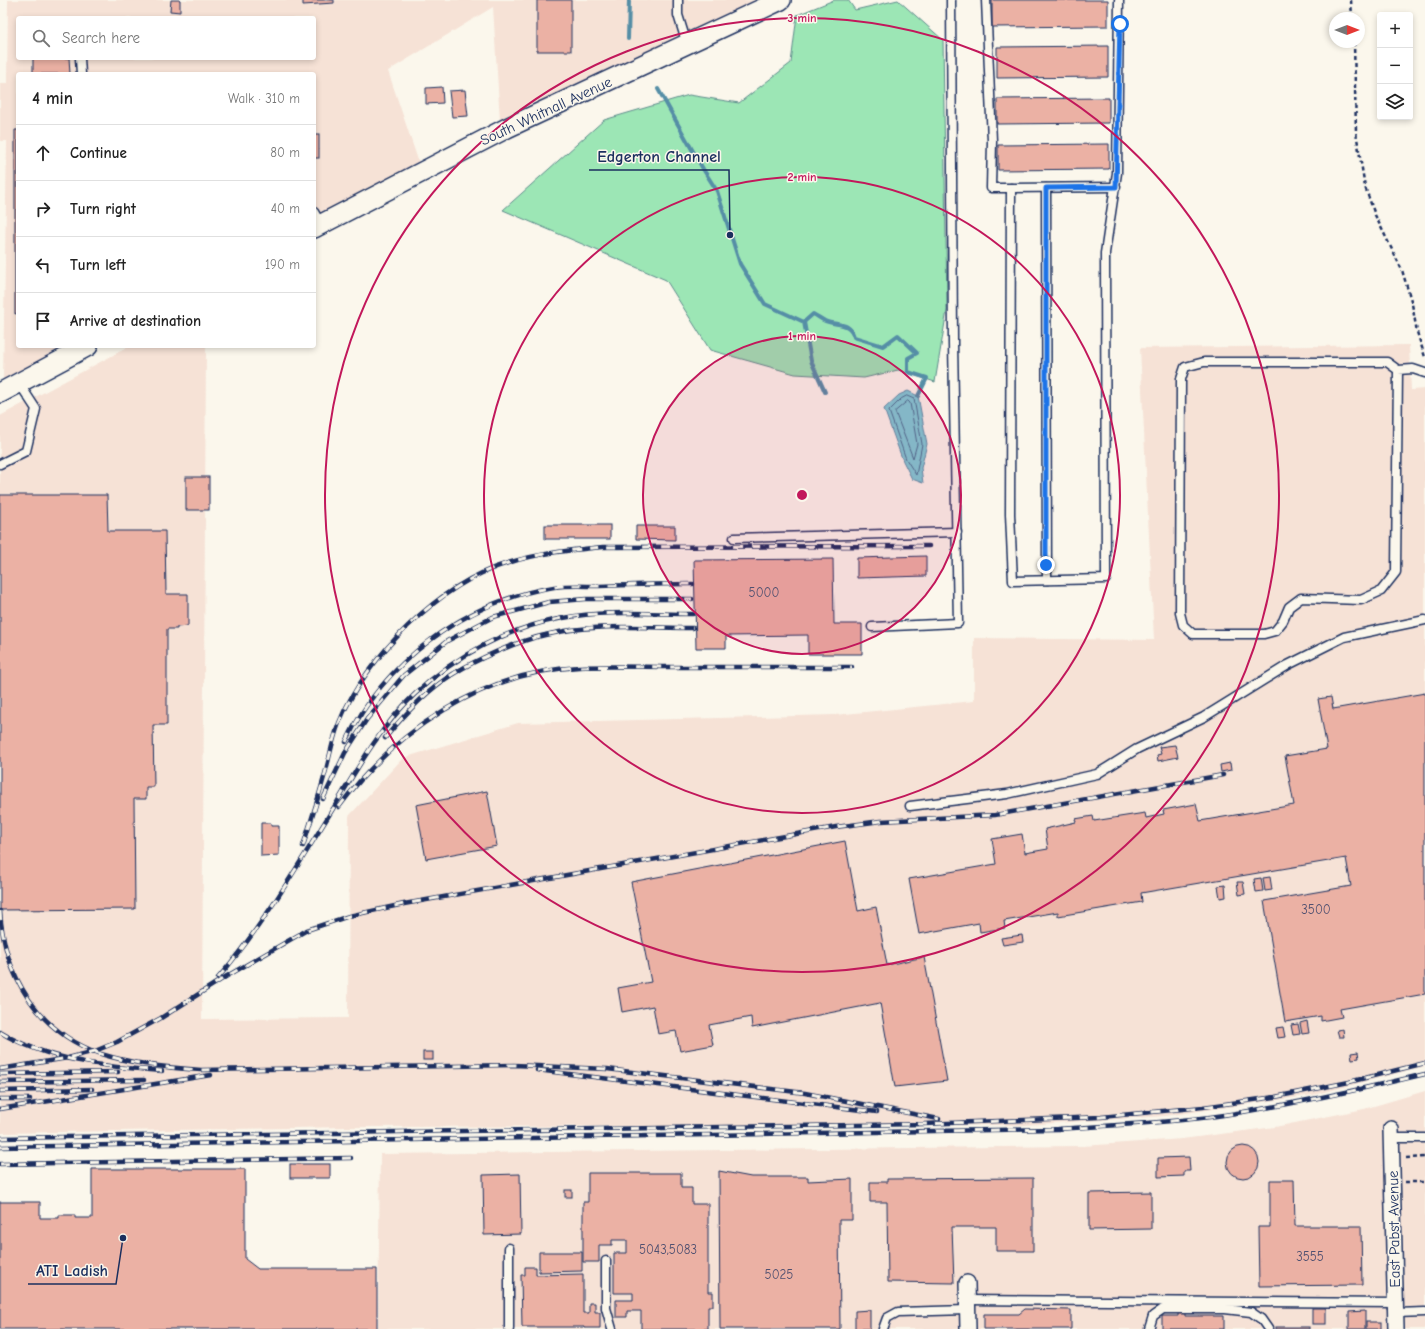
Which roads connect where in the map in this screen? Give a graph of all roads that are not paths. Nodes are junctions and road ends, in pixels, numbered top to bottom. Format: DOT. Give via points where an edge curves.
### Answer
graph roads {
  1 [pos="678,0"];
  2 [pos="781,0"];
  3 [pos="951,0"];
  4 [pos="986,0"];
  5 [pos="1120,0"];
  6 [pos="687,44"];
  7 [pos="80,60"];
  8 [pos="81,72"];
  9 [pos="1116,187"];
  10 [pos="1011,188"];
  11 [pos="1046,188"];
  12 [pos="316,222"];
  13 [pos="82,348"];
  14 [pos="1398,370"];
  15 [pos="1425,373"];
  16 [pos="19,383"];
  17 [pos="0,393"];
  18 [pos="0,464"];
  19 [pos="958,532"];
  20 [pos="734,538"];
  21 [pos="1046,580"];
  22 [pos="1425,620"];
  23 [pos="872,627"];
  24 [pos="910,806"];
  25 [pos="1391,1134"];
  26 [pos="1425,1138"];
  27 [pos="509,1248"];
  28 [pos="606,1261"];
  29 [pos="967,1283"];
  30 [pos="967,1305"];
  31 [pos="1396,1308"];
  32 [pos="1425,1312"];
  33 [pos="509,1329"];
  34 [pos="612,1329"];
  35 [pos="883,1329"];
  36 [pos="968,1329"];
  37 [pos="1149,1329"];
  38 [pos="1268,1329"];
  39 [pos="1396,1329"];
  1 -- 6 [label="lane" via="678,15"];
  2 -- 6 [label="street, South Whitnall Avenue"];
  3 -- 19 [label="lane" via="953,335"];
  4 -- 10 [label="lane" via="992,141 991,188"];
  5 -- 9 [label="lane"];
  6 -- 12 [label="street, South Whitnall Avenue" via="507,128"];
  7 -- 8 [label="lane"];
  9 -- 11 [label="lane"];
  9 -- 21 [label="lane" via="1105,253 1106,579"];
  10 -- 11 [label="lane"];
  10 -- 21 [label="lane" via="1012,581"];
  11 -- 21 [label="lane"];
  13 -- 16 [label="street"];
  14 -- 14 [label="lane" via="1396,572 1381,591 1361,600 1301,598 1289,607 1275,631 1264,634 1193,634 1183,625 1180,613 1181,379 1186,367 1204,362 1387,362"];
  14 -- 15 [label="lane" via="1413,369"];
  16 -- 17 [label="street"];
  16 -- 18 [label="lane" via="36,409 26,451"];
  19 -- 20 [label="lane"];
  19 -- 23 [label="lane" via="958,624"];
  22 -- 24 [label="lane" via="1344,637 1288,666 1204,717 1137,749 1097,774 1007,794"];
  25 -- 26 [label="lane"];
  25 -- 31 [label="street, East Pabst Avenue"];
  27 -- 33 [label="lane"];
  28 -- 34 [label="lane" via="606,1308"];
  29 -- 30 [label="street"];
  30 -- 31 [label="lane"];
  30 -- 35 [label="lane" via="898,1312 888,1318"];
  30 -- 36 [label="street"];
  31 -- 32 [label="lane"];
  31 -- 39 [label="street, East Pabst Avenue"];
  37 -- 38 [label="lane" via="1153,1316 1163,1309 1179,1309 1251,1312 1261,1319"];
}
